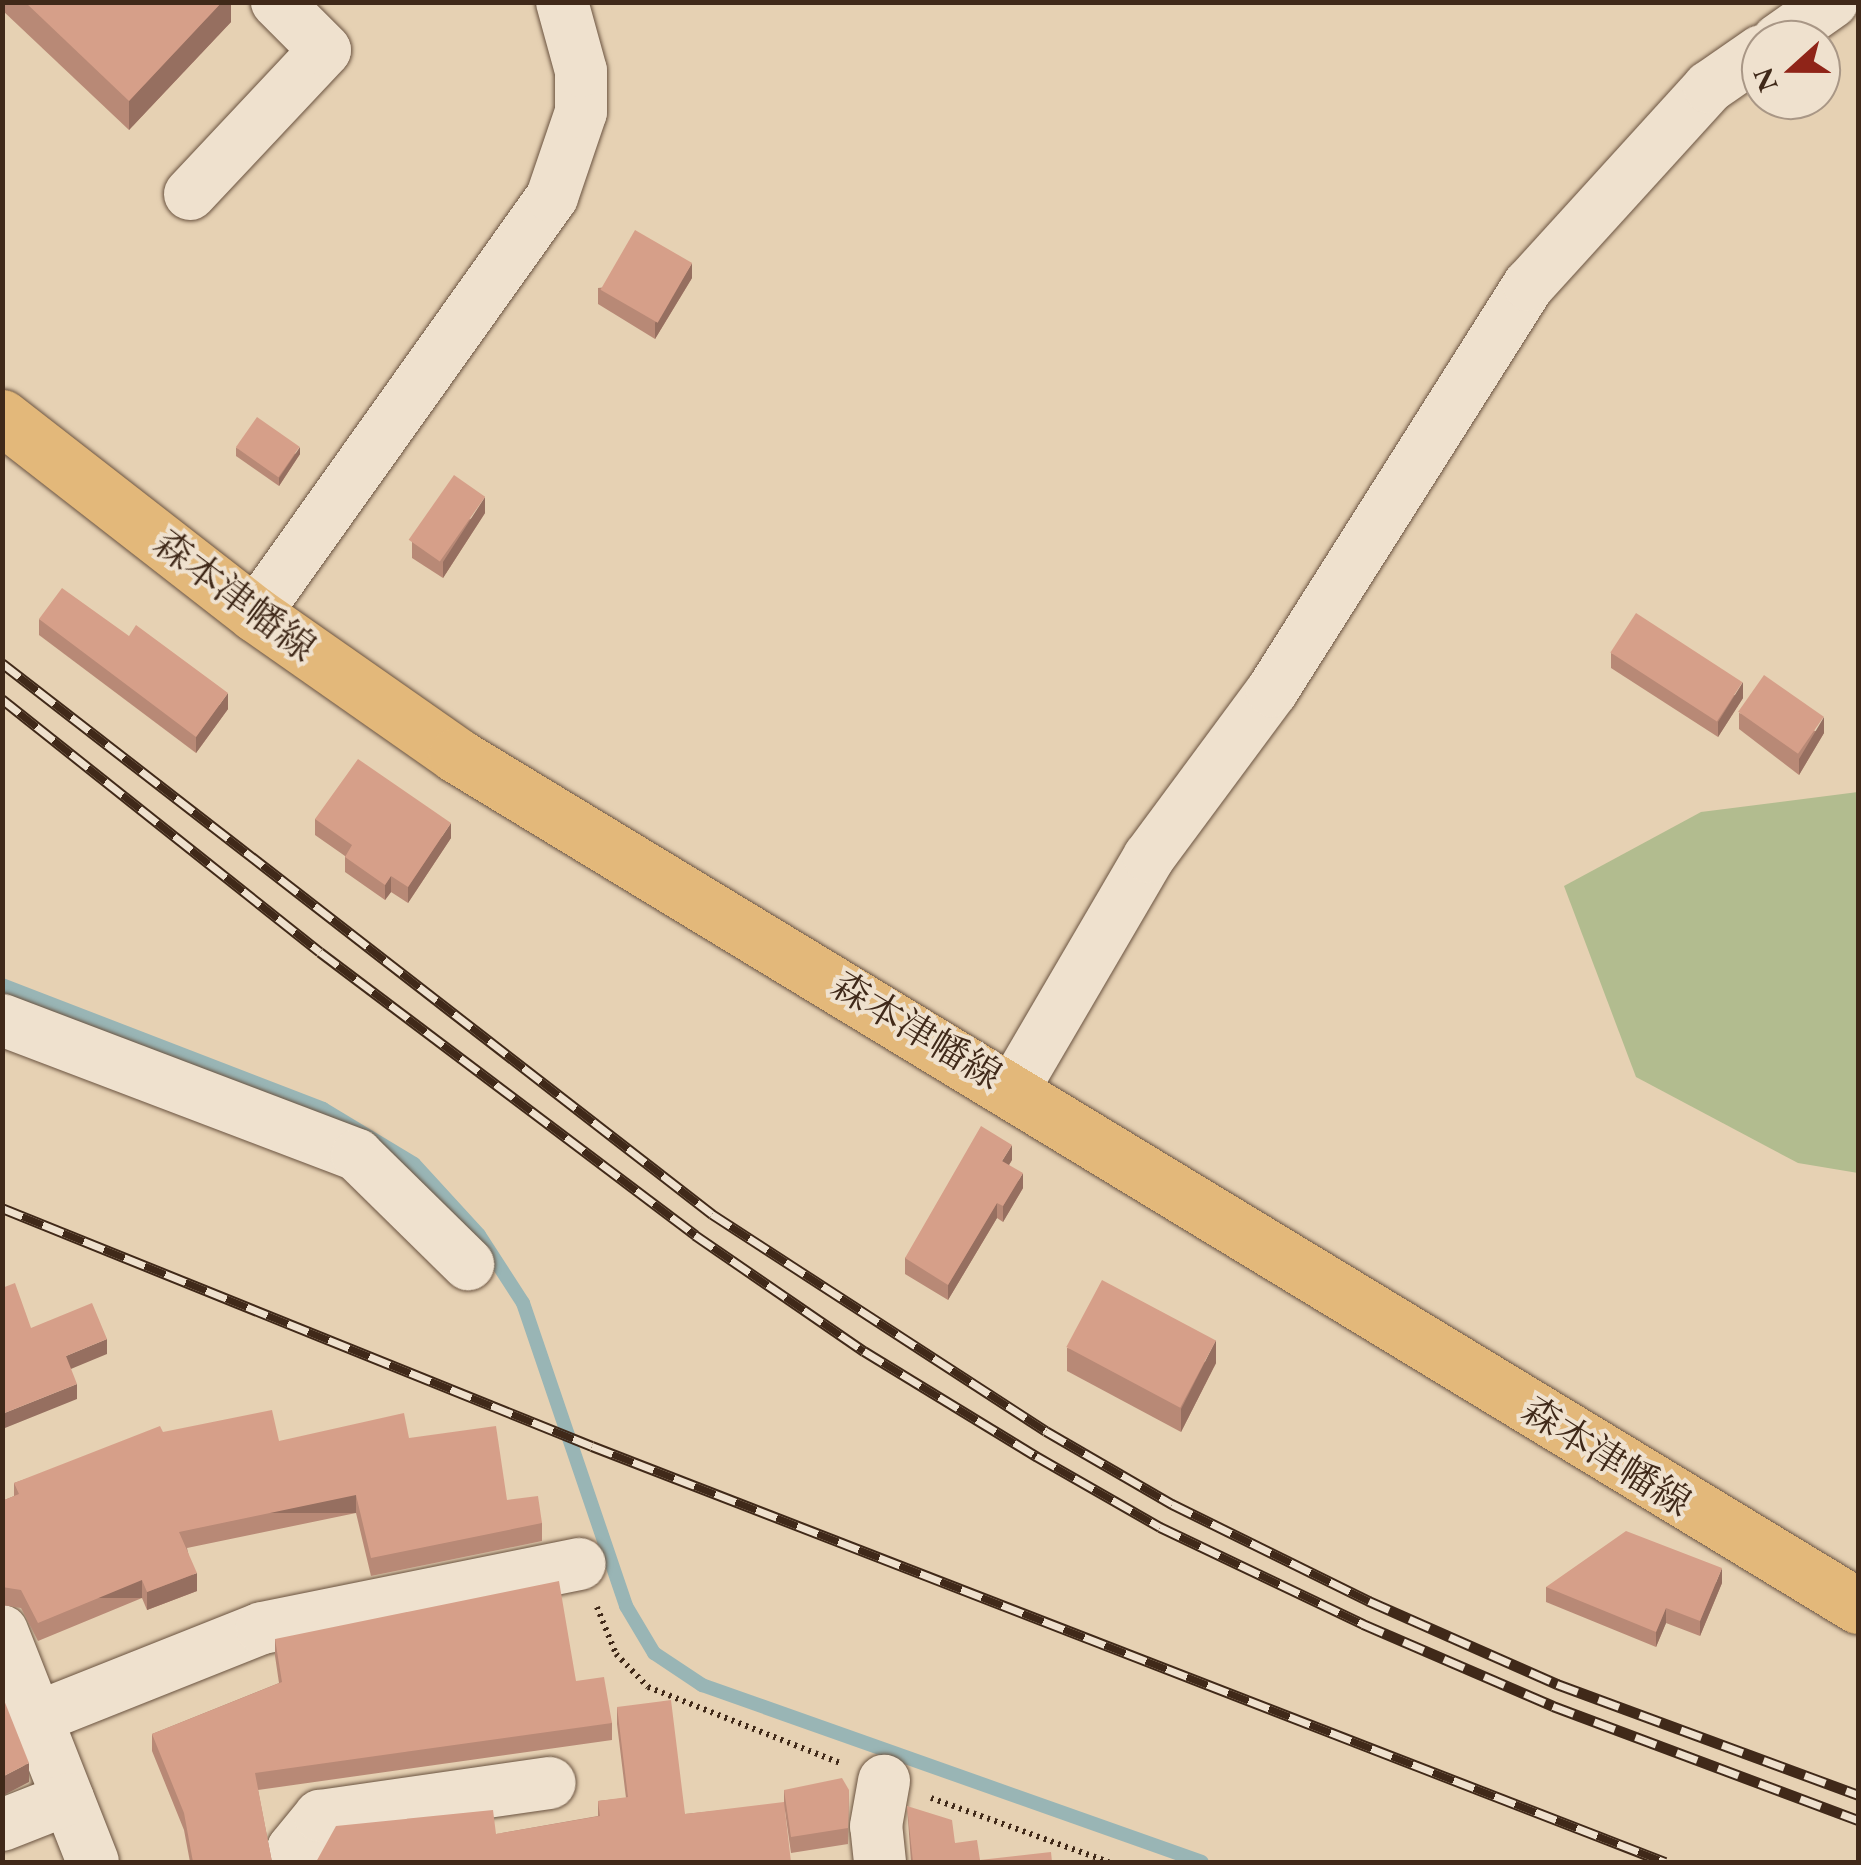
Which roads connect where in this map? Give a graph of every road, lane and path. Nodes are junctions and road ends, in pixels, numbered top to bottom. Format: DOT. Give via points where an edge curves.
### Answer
graph roads {
  1 [pos="277,2"];
  2 [pos="562,2"];
  3 [pos="1832,2"];
  4 [pos="1806,20"];
  5 [pos="1741,65"];
  6 [pos="190,194"];
  7 [pos="2,416"];
  8 [pos="255,614"];
  9 [pos="2,1020"];
  10 [pos="1014,1088"];
  11 [pos="468,1264"];
  12 [pos="580,1564"];
  13 [pos="1858,1606"];
  14 [pos="2,1631"];
  15 [pos="36,1718"];
  16 [pos="884,1781"];
  17 [pos="550,1783"];
  18 [pos="68,1799"];
  19 [pos="2,1825"];
  20 [pos="93,1862"];
  21 [pos="295,1862"];
  22 [pos="880,1862"];
  23 [pos="1109,1862"];
  1 -- 6 [label="street" via="325,50"];
  2 -- 8 [label="street" via="581,71 581,112 552,196"];
  3 -- 4 [label="street"];
  5 -- 10 [label="street" via="1709,87 1529,286 1272,690 1149,857"];
  7 -- 8 [label="main road, 森本津幡線"];
  8 -- 10 [label="main road, 森本津幡線" via="456,755"];
  9 -- 11 [label="street" via="357,1156"];
  10 -- 13 [label="main road, 森本津幡線"];
  12 -- 15 [label="street" via="262,1628"];
  12 -- 16 [label="path" via="616,1654 648,1687"];
  14 -- 15 [label="street"];
  15 -- 18 [label="street"];
  16 -- 22 [label="street" via="876,1826"];
  16 -- 23 [label="path"];
  17 -- 21 [label="street" via="320,1816 293,1849"];
  18 -- 19 [label="street"];
  18 -- 20 [label="street"];
}
